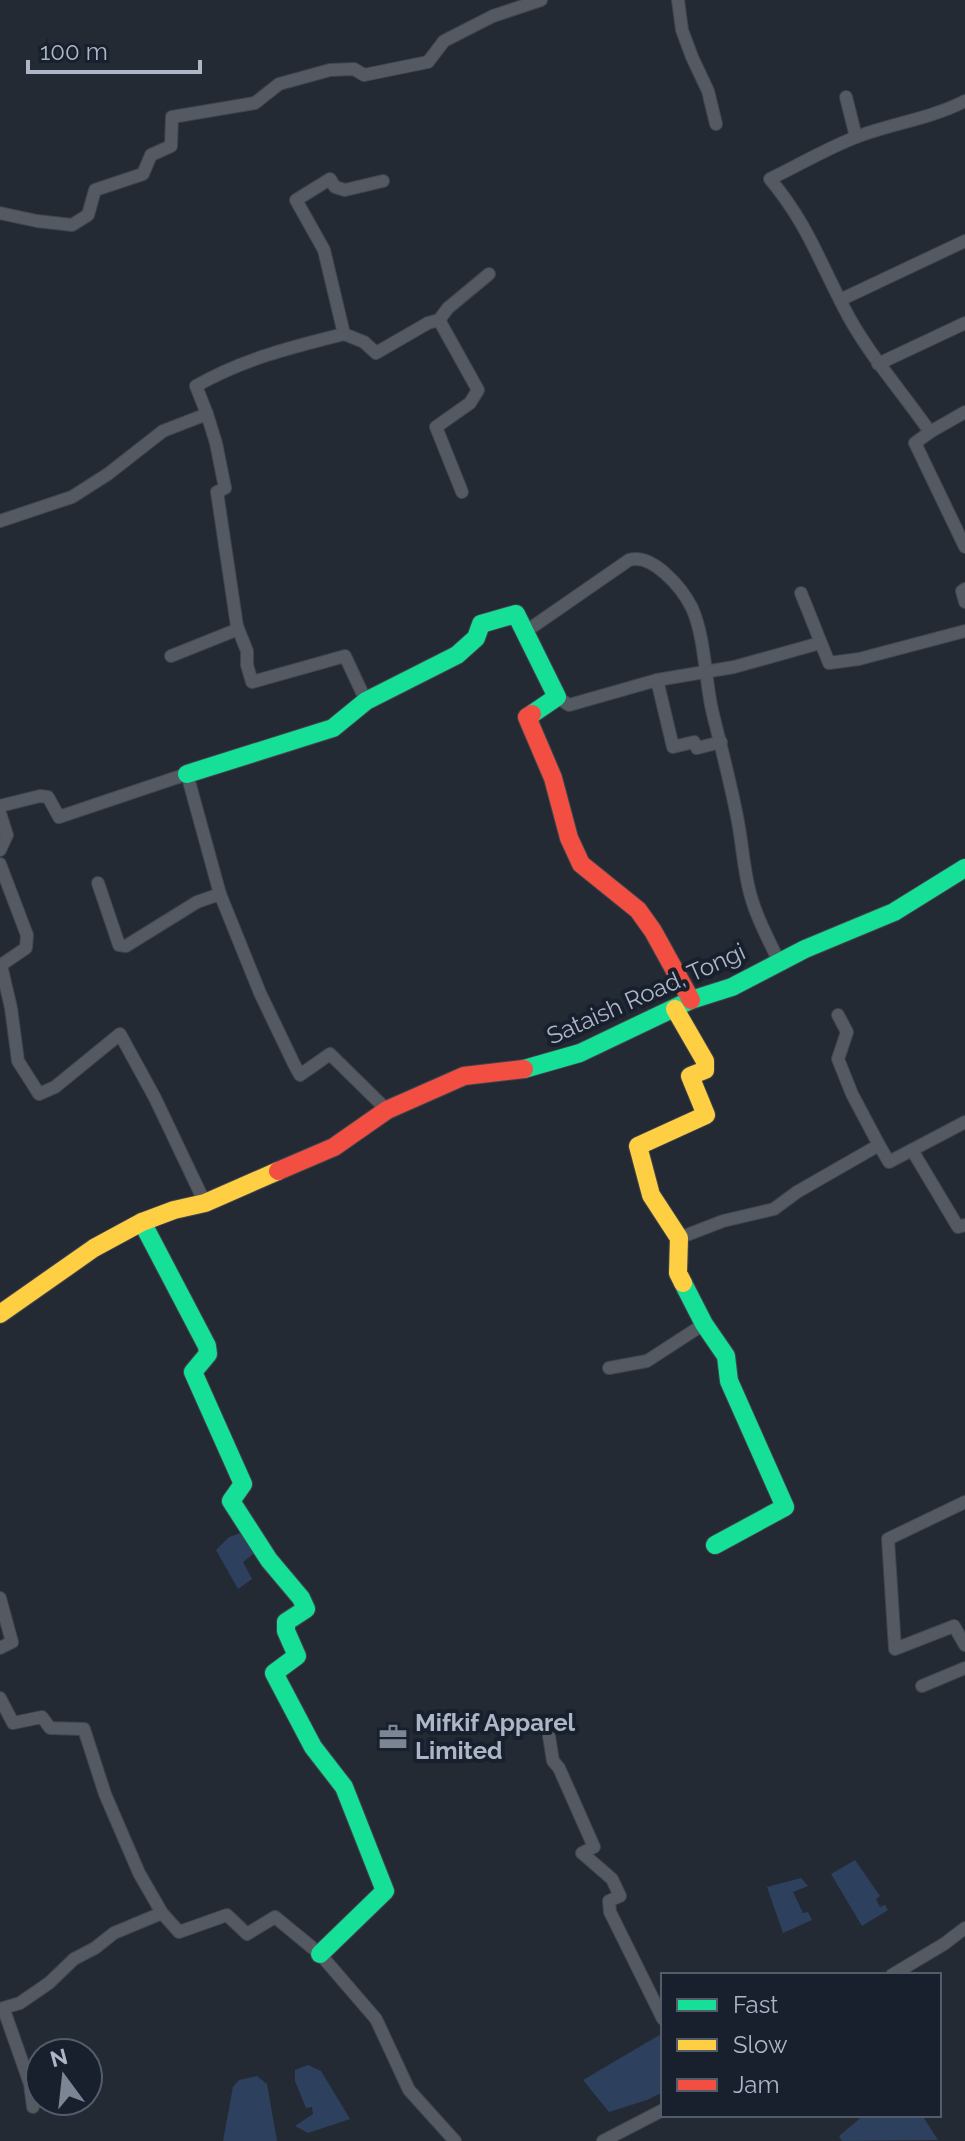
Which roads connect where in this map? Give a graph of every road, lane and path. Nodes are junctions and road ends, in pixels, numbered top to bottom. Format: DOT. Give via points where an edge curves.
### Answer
graph roads {
  1 [pos="541,0"];
  2 [pos="678,0"];
  3 [pos="846,97"];
  4 [pos="965,101"];
  5 [pos="716,124"];
  6 [pos="856,137"];
  7 [pos="383,181"];
  8 [pos="0,213"];
  9 [pos="965,241"];
  10 [pos="489,274"];
  11 [pos="840,300"];
  12 [pos="439,320"];
  13 [pos="965,323"];
  14 [pos="344,334"];
  15 [pos="878,364"];
  16 [pos="965,412"];
  17 [pos="207,414"];
  18 [pos="930,432"];
  19 [pos="462,492"];
  20 [pos="0,521"];
  21 [pos="965,547"];
  22 [pos="965,589"];
  23 [pos="801,593"];
  24 [pos="965,602"];
  25 [pos="237,626"];
  26 [pos="965,631"];
  27 [pos="525,632"];
  28 [pos="820,643"];
  29 [pos="171,656"];
  30 [pos="707,671"];
  31 [pos="657,680"];
  32 [pos="557,697"];
  33 [pos="366,701"];
  34 [pos="721,742"];
  35 [pos="187,774"];
  36 [pos="0,806"];
  37 [pos="0,813"];
  38 [pos="0,850"];
  39 [pos="0,864"];
  40 [pos="965,868"];
  41 [pos="98,883"];
  42 [pos="220,894"];
  43 [pos="779,962"];
  44 [pos="683,1005"];
  45 [pos="838,1015"];
  46 [pos="387,1110"];
  47 [pos="965,1122"];
  48 [pos="879,1145"];
  49 [pos="912,1150"];
  50 [pos="205,1203"];
  51 [pos="142,1222"];
  52 [pos="965,1225"];
  53 [pos="679,1238"];
  54 [pos="0,1314"];
  55 [pos="704,1324"];
  56 [pos="609,1368"];
  57 [pos="965,1502"];
  58 [pos="715,1545"];
  59 [pos="0,1598"];
  60 [pos="965,1645"];
  61 [pos="0,1648"];
  62 [pos="965,1668"];
  63 [pos="922,1686"];
  64 [pos="0,1698"];
  65 [pos="549,1736"];
  66 [pos="162,1913"];
  67 [pos="965,1928"];
  68 [pos="320,1954"];
  69 [pos="895,1973"];
  70 [pos="0,2010"];
  71 [pos="661,2015"];
  72 [pos="24,2067"];
  73 [pos="661,2111"];
  74 [pos="455,2141"];
  75 [pos="603,2141"];
  1 -- 8 [label="street" via="444,41 428,62 364,75 354,69 330,70 279,84 255,103 172,117 171,146 151,155 143,174 95,190 88,215 72,225"];
  2 -- 5 [label="street" via="682,30"];
  3 -- 6 [label="street"];
  4 -- 6 [label="street"];
  6 -- 11 [label="street" via="770,179 793,206"];
  7 -- 14 [label="street" via="345,190 330,179 296,200 324,250"];
  9 -- 11 [label="street"];
  10 -- 12 [label="street"];
  11 -- 15 [label="street"];
  12 -- 14 [label="street" via="376,353"];
  12 -- 19 [label="street" via="478,390 470,403 436,427"];
  13 -- 15 [label="street"];
  14 -- 17 [label="street" via="275,351 196,386"];
  15 -- 18 [label="street"];
  16 -- 18 [label="street"];
  17 -- 20 [label="street" via="163,431 72,497"];
  17 -- 25 [label="street" via="225,488 217,492"];
  18 -- 21 [label="street" via="915,443"];
  22 -- 24 [label="street"];
  23 -- 28 [label="street"];
  25 -- 29 [label="street" via="225,636"];
  25 -- 33 [label="street" via="252,682 345,656"];
  26 -- 28 [label="street" via="829,663"];
  27 -- 30 [label="street" via="638,558 670,578 692,609"];
  27 -- 32 [label="street"];
  27 -- 33 [label="street" via="516,614 481,624 476,638 457,655"];
  28 -- 30 [label="street"];
  30 -- 31 [label="street"];
  30 -- 34 [label="street"];
  31 -- 32 [label="street" via="569,705"];
  31 -- 34 [label="street" via="673,747"];
  32 -- 44 [label="street" via="527,717 553,778 569,838 581,864 638,910 653,931"];
  33 -- 35 [label="street" via="333,728"];
  34 -- 43 [label="street" via="752,901"];
  35 -- 36 [label="street" via="59,817 48,797"];
  35 -- 42 [label="street"];
  37 -- 38 [label="street" via="7,835"];
  39 -- 50 [label="street" via="27,935 26,948 1,965 18,1061 39,1094 120,1034"];
  40 -- 43 [label="street, Sataish Road, Tongi" via="894,912"];
  41 -- 42 [label="street" via="119,945 126,946 197,902"];
  42 -- 46 [label="street" via="300,1075 330,1054"];
  43 -- 44 [label="street, Sataish Road, Tongi"];
  44 -- 46 [label="street, Sataish Road, Tongi" via="558,1061 464,1076"];
  44 -- 53 [label="street" via="705,1061 705,1070 690,1076 706,1115 638,1146 651,1195"];
  45 -- 48 [label="street" via="847,1032 838,1059"];
  46 -- 50 [label="street, Sataish Road, Tongi" via="334,1147"];
  47 -- 49 [label="street"];
  48 -- 49 [label="street" via="889,1162"];
  48 -- 53 [label="street" via="774,1209"];
  49 -- 52 [label="street" via="958,1227"];
  50 -- 51 [label="street, Sataish Road, Tongi"];
  51 -- 54 [label="street, Sataish Road, Tongi" via="94,1248"];
  51 -- 68 [label="street" via="207,1346 208,1354 193,1372 243,1484 231,1501 306,1609 286,1622 297,1656 274,1673 313,1747 344,1787 385,1891"];
  53 -- 55 [label="street" via="678,1273"];
  55 -- 56 [label="street" via="647,1361"];
  55 -- 58 [label="street" via="726,1356 729,1381 785,1507"];
  57 -- 60 [label="street" via="888,1539 895,1649 954,1626"];
  59 -- 61 [label="street" via="12,1642"];
  62 -- 63 [label="street"];
  64 -- 66 [label="street" via="13,1723 42,1717 50,1728 84,1729 105,1794"];
  65 -- 71 [label="street" via="553,1761 594,1847 582,1853 612,1879 620,1896 609,1901 610,1912"];
  66 -- 68 [label="street" via="179,1932 227,1915 247,1934 275,1917"];
  66 -- 70 [label="street" via="114,1933 20,2003"];
  67 -- 69 [label="street"];
  68 -- 74 [label="street" via="376,2019 409,2090"];
  70 -- 72 [label="street"];
  73 -- 75 [label="street"];
}
